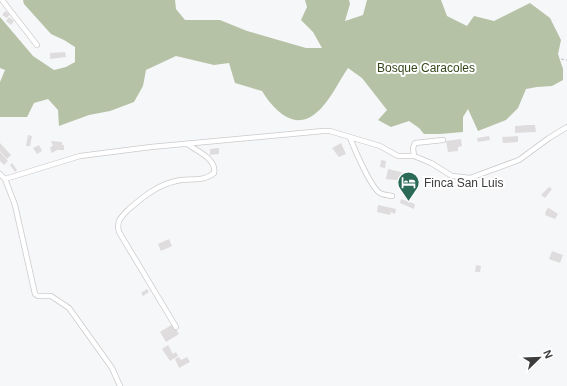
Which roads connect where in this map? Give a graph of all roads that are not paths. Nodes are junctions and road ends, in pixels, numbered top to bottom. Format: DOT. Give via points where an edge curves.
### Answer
graph roads {
  1 [pos="2,0"];
  2 [pos="37,45"];
  3 [pos="567,127"];
  4 [pos="350,138"];
  5 [pos="443,140"];
  6 [pos="187,144"];
  7 [pos="414,156"];
  8 [pos="0,174"];
  9 [pos="5,179"];
  10 [pos="392,196"];
  11 [pos="176,327"];
  12 [pos="120,386"];
  1 -- 2 [label="street"];
  3 -- 7 [label="street" via="519,160 470,178 452,176"];
  4 -- 6 [label="street" via="323,131"];
  4 -- 7 [label="street" via="380,146 398,156"];
  4 -- 10 [label="street" via="376,189 380,193"];
  5 -- 7 [label="street" via="415,143"];
  6 -- 9 [label="street" via="80,156"];
  6 -- 11 [label="street" via="213,163 214,173 205,178 160,186 144,196 120,218 117,225 118,232"];
  8 -- 9 [label="street"];
  9 -- 12 [label="street" via="15,205 35,294 51,296 68,308 115,373"];
}
